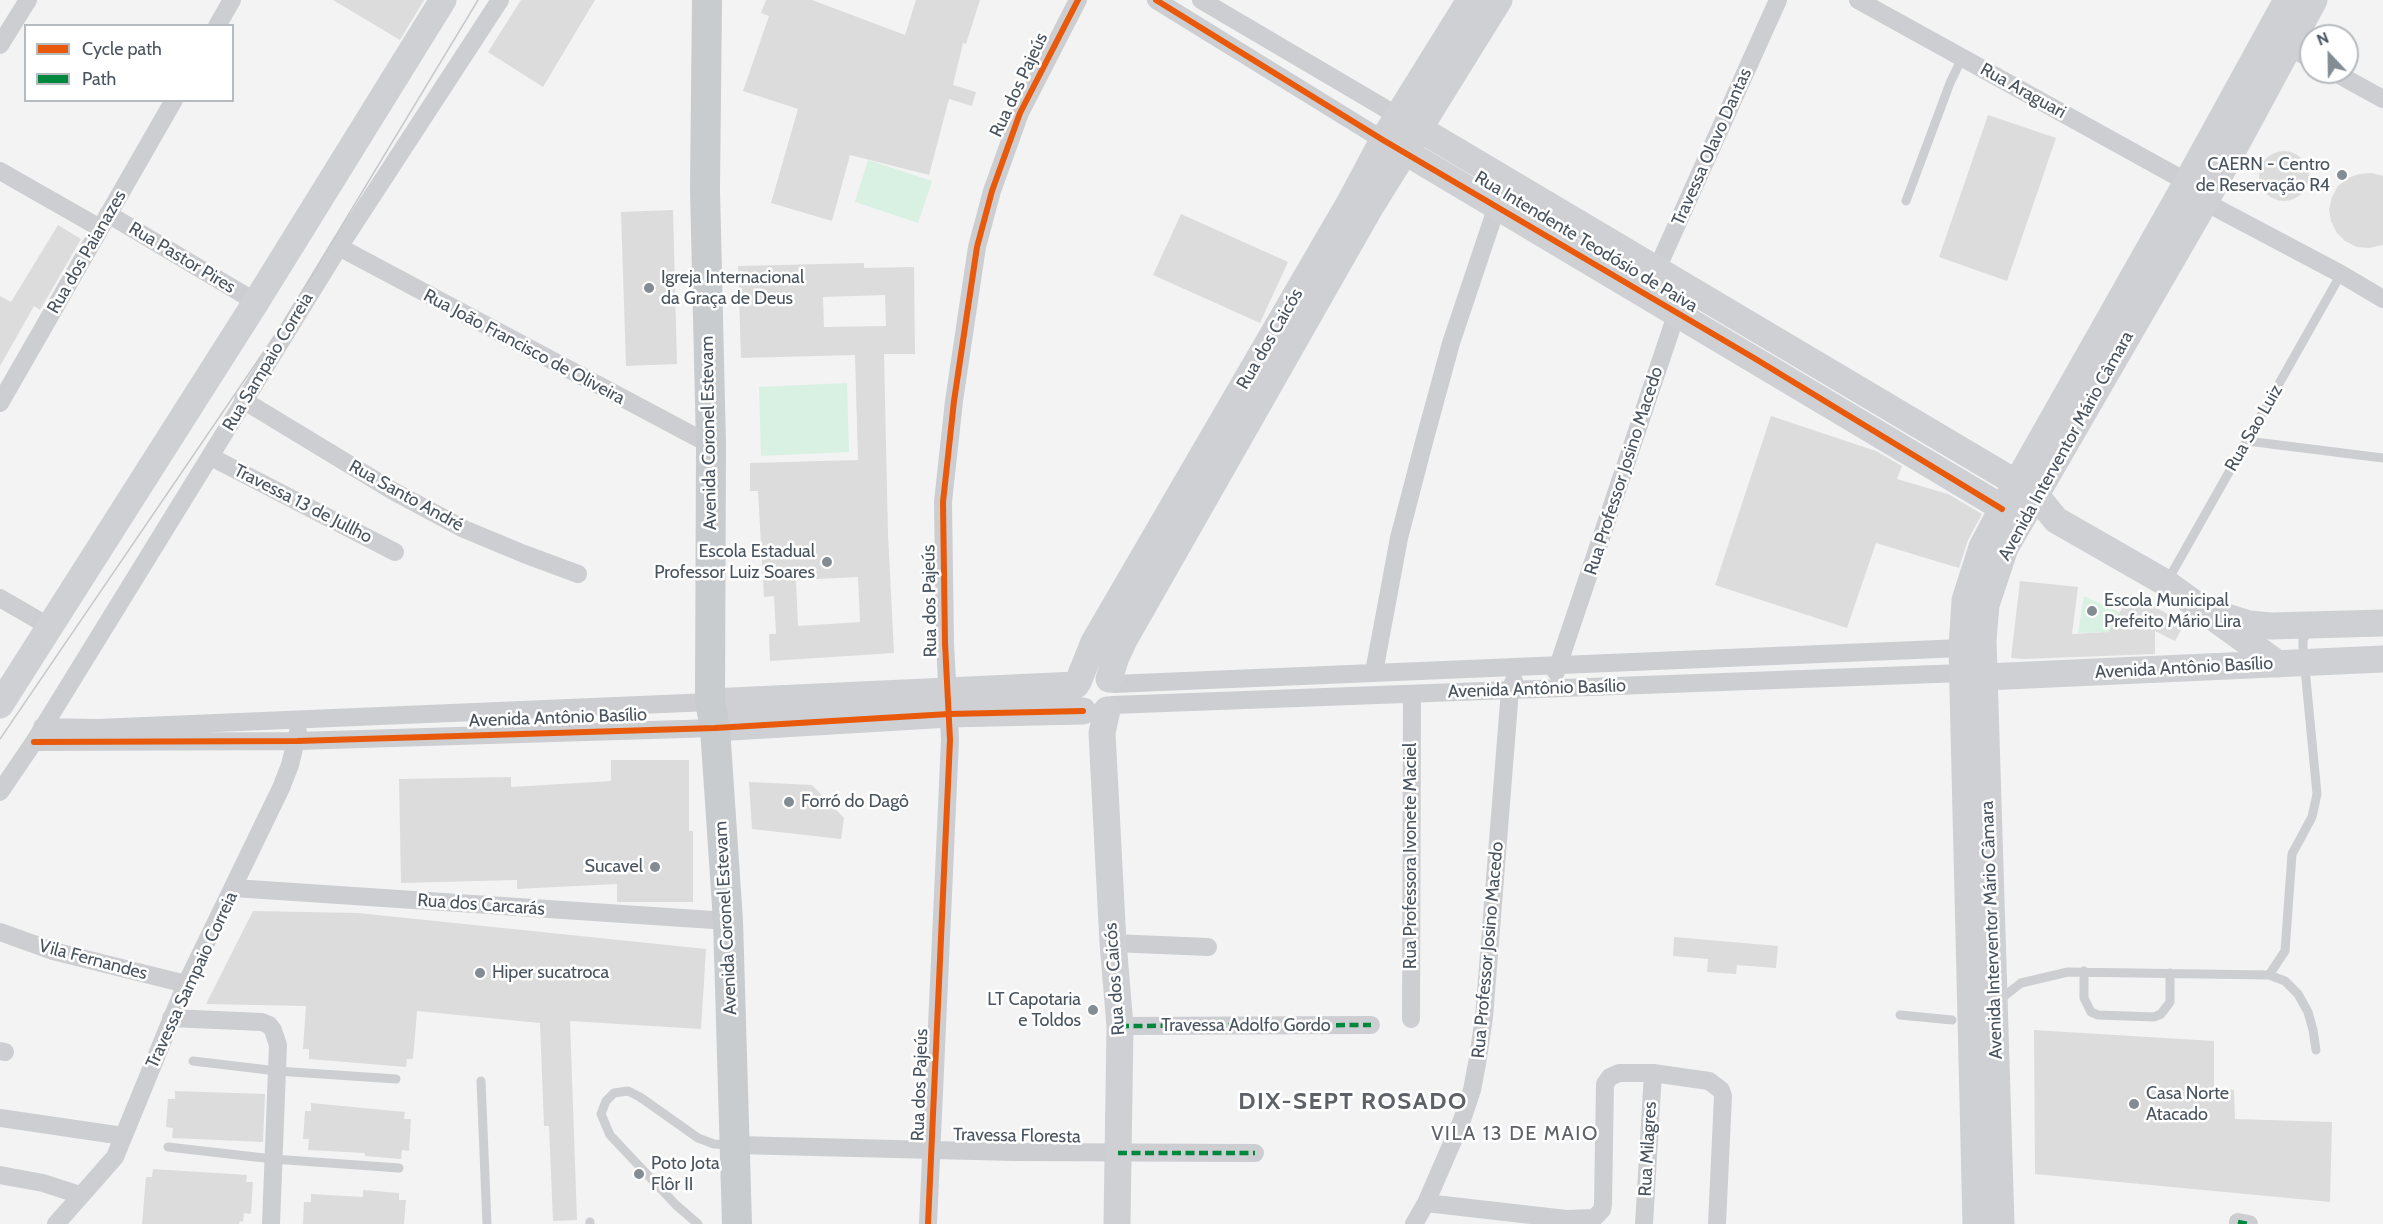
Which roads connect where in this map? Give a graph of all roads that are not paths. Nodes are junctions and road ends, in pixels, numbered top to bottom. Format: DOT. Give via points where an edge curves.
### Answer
graph roads {
  1 [pos="28,0"];
  2 [pos="232,0"];
  3 [pos="443,0"];
  4 [pos="500,0"];
  5 [pos="707,0"];
  6 [pos="1078,0"];
  7 [pos="1156,0"];
  8 [pos="1201,0"];
  9 [pos="1470,0"];
  10 [pos="1499,0"];
  11 [pos="1778,0"];
  12 [pos="1858,0"];
  13 [pos="2287,0"];
  14 [pos="2314,0"];
  15 [pos="218,24"];
  16 [pos="2308,24"];
  17 [pos="0,45"];
  18 [pos="2299,55"];
  19 [pos="1962,58"];
  20 [pos="2356,84"];
  21 [pos="2383,99"];
  22 [pos="173,102"];
  23 [pos="1402,134"];
  24 [pos="0,171"];
  25 [pos="1508,182"];
  26 [pos="2187,182"];
  27 [pos="1906,201"];
  28 [pos="2205,202"];
  29 [pos="1496,207"];
  30 [pos="104,221"];
  31 [pos="339,247"];
  32 [pos="1657,270"];
  33 [pos="2341,274"];
  34 [pos="1686,288"];
  35 [pos="1646,294"];
  36 [pos="2383,299"];
  37 [pos="256,302"];
  38 [pos="1676,313"];
  39 [pos="1766,335"];
  40 [pos="1754,358"];
  41 [pos="243,400"];
  42 [pos="0,403"];
  43 [pos="2247,441"];
  44 [pos="711,445"];
  45 [pos="211,457"];
  46 [pos="2383,458"];
  47 [pos="2026,489"];
  48 [pos="2012,514"];
  49 [pos="2056,520"];
  50 [pos="394,552"];
  51 [pos="578,574"];
  52 [pos="2166,583"];
  53 [pos="0,598"];
  54 [pos="2200,607"];
  55 [pos="2383,623"];
  56 [pos="2311,625"];
  57 [pos="50,627"];
  58 [pos="2383,659"];
  59 [pos="2306,663"];
  60 [pos="1560,664"];
  61 [pos="2278,664"];
  62 [pos="1520,665"];
  63 [pos="1969,666"];
  64 [pos="1374,672"];
  65 [pos="1549,689"];
  66 [pos="1510,690"];
  67 [pos="1412,694"];
  68 [pos="1097,700"];
  69 [pos="948,703"];
  70 [pos="0,705"];
  71 [pos="713,715"];
  72 [pos="300,720"];
  73 [pos="38,734"];
  74 [pos="297,741"];
  75 [pos="0,792"];
  76 [pos="234,888"];
  77 [pos="728,921"];
  78 [pos="0,932"];
  79 [pos="1113,943"];
  80 [pos="1208,947"];
  81 [pos="2084,971"];
  82 [pos="2170,973"];
  83 [pos="2269,975"];
  84 [pos="186,984"];
  85 [pos="1900,1015"];
  86 [pos="171,1018"];
  87 [pos="1411,1019"];
  88 [pos="1977,1020"];
  89 [pos="1371,1025"];
  90 [pos="1120,1026"];
  91 [pos="2316,1050"];
  92 [pos="193,1061"];
  93 [pos="277,1071"];
  94 [pos="1653,1073"];
  95 [pos="396,1079"];
  96 [pos="481,1081"];
  97 [pos="0,1119"];
  98 [pos="123,1136"];
  99 [pos="736,1145"];
  100 [pos="168,1147"];
  101 [pos="932,1150"];
  102 [pos="1118,1153"];
  103 [pos="1255,1154"];
  104 [pos="273,1159"];
  105 [pos="399,1168"];
  106 [pos="0,1175"];
  107 [pos="80,1195"];
  108 [pos="1426,1203"];
  109 [pos="1565,1221"];
  110 [pos="57,1224"];
  111 [pos="271,1224"];
  112 [pos="488,1224"];
  113 [pos="698,1224"];
  114 [pos="737,1224"];
  115 [pos="928,1224"];
  116 [pos="1117,1224"];
  117 [pos="1414,1224"];
  118 [pos="1644,1224"];
  119 [pos="1717,1224"];
  120 [pos="1976,1224"];
  121 [pos="2001,1224"];
  1 -- 17 [label="street"];
  2 -- 15 [label="street"];
  3 -- 37 [label="main road"];
  4 -- 31 [label="street, Rua Sampaio Correia"];
  5 -- 44 [label="main road, Avenida Coronel Estevam" via="705,189"];
  6 -- 69 [label="street, Rua dos Pajeús" via="1016,122 977,246 944,502"];
  7 -- 23 [label="street, Rua Intendente Teodósio de Paiva"];
  8 -- 23 [label="street, Rua Intendente Teodósio de Paiva"];
  9 -- 23 [label="main road, Rua dos Caicós"];
  10 -- 23 [label="main road, Rua dos Caicós"];
  11 -- 32 [label="street, Travessa Olavo Dantas"];
  12 -- 19 [label="street, Rua Araguari"];
  13 -- 26 [label="main road, Avenida Interventor Mário Câmara"];
  14 -- 16 [label="main road, Avenida Interventor Mário Câmara"];
  18 -- 28 [label="main road, Avenida Interventor Mário Câmara"];
  19 -- 26 [label="street, Rua Araguari"];
  19 -- 27 [label="lane"];
  20 -- 21 [label="street"];
  22 -- 30 [label="street, Rua dos Paianazes"];
  23 -- 25 [label="main road, Rua Intendente Teodósio de Paiva"];
  23 -- 29 [label="main road, Rua Intendente Teodósio de Paiva"];
  23 -- 68 [label="main road, Rua dos Caicós" via="1125,638"];
  24 -- 30 [label="street, Rua Pastor Pires"];
  25 -- 29 [label="street"];
  25 -- 32 [label="main road, Rua Intendente Teodósio de Paiva"];
  26 -- 47 [label="main road, Avenida Interventor Mário Câmara"];
  28 -- 33 [label="street"];
  28 -- 47 [label="main road, Avenida Interventor Mário Câmara"];
  29 -- 35 [label="main road, Rua Intendente Teodósio de Paiva"];
  29 -- 64 [label="street" via="1451,343 1424,442 1399,538"];
  30 -- 37 [label="street, Rua Pastor Pires"];
  30 -- 42 [label="street, Rua dos Paianazes"];
  31 -- 41 [label="street, Rua Sampaio Correia"];
  31 -- 44 [label="street, Rua João Francisco de Oliveira"];
  32 -- 34 [label="main road, Rua Intendente Teodósio de Paiva"];
  32 -- 35 [label="street, Travessa Olavo Dantas"];
  33 -- 36 [label="street"];
  33 -- 43 [label="lane, Rua Sao Luiz"];
  34 -- 38 [label="street, Rua Professor Josino Macedo"];
  34 -- 39 [label="main road, Rua Intendente Teodósio de Paiva"];
  35 -- 38 [label="main road, Rua Intendente Teodósio de Paiva"];
  37 -- 57 [label="main road"];
  38 -- 40 [label="main road, Rua Intendente Teodósio de Paiva"];
  38 -- 60 [label="street, Rua Professor Josino Macedo"];
  39 -- 40 [label="main road"];
  39 -- 47 [label="main road, Rua Intendente Teodósio de Paiva"];
  40 -- 48 [label="main road, Rua Intendente Teodósio de Paiva"];
  41 -- 45 [label="street, Rua Sampaio Correia"];
  41 -- 51 [label="street, Rua Santo André" via="464,529"];
  43 -- 46 [label="lane"];
  43 -- 52 [label="lane, Rua Sao Luiz"];
  44 -- 71 [label="main road, Avenida Coronel Estevam"];
  45 -- 50 [label="street, Travessa 13 de Jullho"];
  45 -- 73 [label="street, Rua Sampaio Correia"];
  47 -- 48 [label="main road, Avenida Interventor Mário Câmara"];
  47 -- 49 [label="main road, Rua Intendente Teodósio de Paiva"];
  48 -- 49 [label="main road, Rua Intendente Teodósio de Paiva"];
  48 -- 63 [label="main road, Avenida Interventor Mário Câmara"];
  48 -- 63 [label="main road, Avenida Interventor Mário Câmara" via="1982,547 1971,579 1962,623"];
  49 -- 52 [label="main road, Rua Intendente Teodósio de Paiva"];
  52 -- 54 [label="main road, Rua Intendente Teodósio de Paiva"];
  53 -- 57 [label="street"];
  54 -- 56 [label="main road, Avenida Antônio Basílio" via="2249,624"];
  54 -- 61 [label="main road, Rua Intendente Teodósio de Paiva"];
  55 -- 56 [label="main road, Avenida Antônio Basílio"];
  56 -- 59 [label="lane" via="2304,640"];
  57 -- 70 [label="main road"];
  58 -- 59 [label="main road, Avenida Antônio Basílio"];
  59 -- 61 [label="main road, Avenida Antônio Basílio"];
  59 -- 83 [label="lane" via="2318,794 2312,817 2292,854 2285,951"];
  60 -- 62 [label="street, Avenida Antônio Basílio"];
  60 -- 63 [label="street, Avenida Antônio Basílio"];
  60 -- 65 [label="street, Rua Professor Josino Macedo"];
  61 -- 63 [label="main road, Avenida Antônio Basílio"];
  62 -- 64 [label="street, Avenida Antônio Basílio"];
  62 -- 66 [label="street, Rua Professor Josino Macedo"];
  63 -- 65 [label="street, Avenida Antônio Basílio"];
  63 -- 88 [label="main road, Avenida Interventor Mário Câmara"];
  64 -- 68 [label="street, Avenida Antônio Basílio"];
  65 -- 66 [label="street, Avenida Antônio Basílio"];
  66 -- 67 [label="street, Avenida Antônio Basílio"];
  66 -- 108 [label="street, Rua Professor Josino Macedo" via="1479,1058 1462,1120"];
  67 -- 68 [label="street, Avenida Antônio Basílio"];
  67 -- 87 [label="street, Rua Professora Ivonete Maciel"];
  68 -- 69 [label="main road, Avenida Antônio Basílio"];
  68 -- 79 [label="main road, Rua dos Caicós"];
  69 -- 71 [label="main road, Avenida Antônio Basílio"];
  69 -- 101 [label="street, Rua dos Pajeús" via="949,763"];
  71 -- 72 [label="street, Avenida Antônio Basílio"];
  71 -- 74 [label="street, Avenida Antônio Basílio"];
  71 -- 77 [label="main road, Avenida Coronel Estevam"];
  72 -- 73 [label="street, Avenida Antônio Basílio"];
  72 -- 74 [label="street, Travessa Sampaio Correia"];
  73 -- 74 [label="street, Avenida Antônio Basílio"];
  73 -- 75 [label="street, Rua Sampaio Correia"];
  74 -- 76 [label="street, Travessa Sampaio Correia" via="281,788"];
  76 -- 77 [label="street, Rua dos Carcarás"];
  76 -- 84 [label="street, Travessa Sampaio Correia"];
  77 -- 99 [label="main road, Avenida Coronel Estevam"];
  78 -- 84 [label="street, Vila Fernandes" via="53,951"];
  79 -- 80 [label="street"];
  79 -- 90 [label="main road, Rua dos Caicós"];
  81 -- 82 [label="lane"];
  81 -- 82 [label="lane" via="2085,998 2091,1012 2154,1017 2170,1002"];
  81 -- 88 [label="lane" via="2021,983"];
  82 -- 83 [label="lane"];
  83 -- 91 [label="lane" via="2285,981 2298,994 2308,1012"];
  84 -- 86 [label="street, Travessa Sampaio Correia"];
  85 -- 88 [label="lane"];
  86 -- 93 [label="street" via="269,1025 278,1044"];
  86 -- 98 [label="street, Travessa Sampaio Correia"];
  88 -- 120 [label="main road, Avenida Interventor Mário Câmara"];
  88 -- 121 [label="main road, Avenida Interventor Mário Câmara"];
  89 -- 90 [label="street, Travessa Adolfo Gordo"];
  90 -- 102 [label="main road, Rua dos Caicós"];
  92 -- 93 [label="lane"];
  93 -- 95 [label="lane"];
  93 -- 104 [label="street"];
  94 -- 109 [label="street" via="1625,1071 1605,1083 1602,1210 1594,1218"];
  94 -- 118 [label="street, Rua Milagres"];
  94 -- 119 [label="street" via="1709,1082 1721,1089"];
  96 -- 112 [label="lane"];
  97 -- 98 [label="street"];
  98 -- 107 [label="street, Travessa Sampaio Correia" via="115,1157"];
  99 -- 101 [label="street, Travessa Floresta"];
  99 -- 113 [label="lane" via="714,1144 699,1138 628,1091 614,1094 606,1101 601,1113 610,1135"];
  99 -- 114 [label="main road, Avenida Coronel Estevam"];
  100 -- 104 [label="lane"];
  101 -- 102 [label="street, Travessa Floresta"];
  101 -- 115 [label="street, Rua dos Pajeús"];
  102 -- 103 [label="street, Travessa Floresta"];
  102 -- 116 [label="main road, Rua dos Caicós"];
  104 -- 105 [label="lane"];
  104 -- 111 [label="street"];
  106 -- 107 [label="street"];
  107 -- 110 [label="street, Travessa Sampaio Correia"];
  108 -- 109 [label="street"];
  108 -- 117 [label="street, Rua Professor Josino Macedo"];
}
